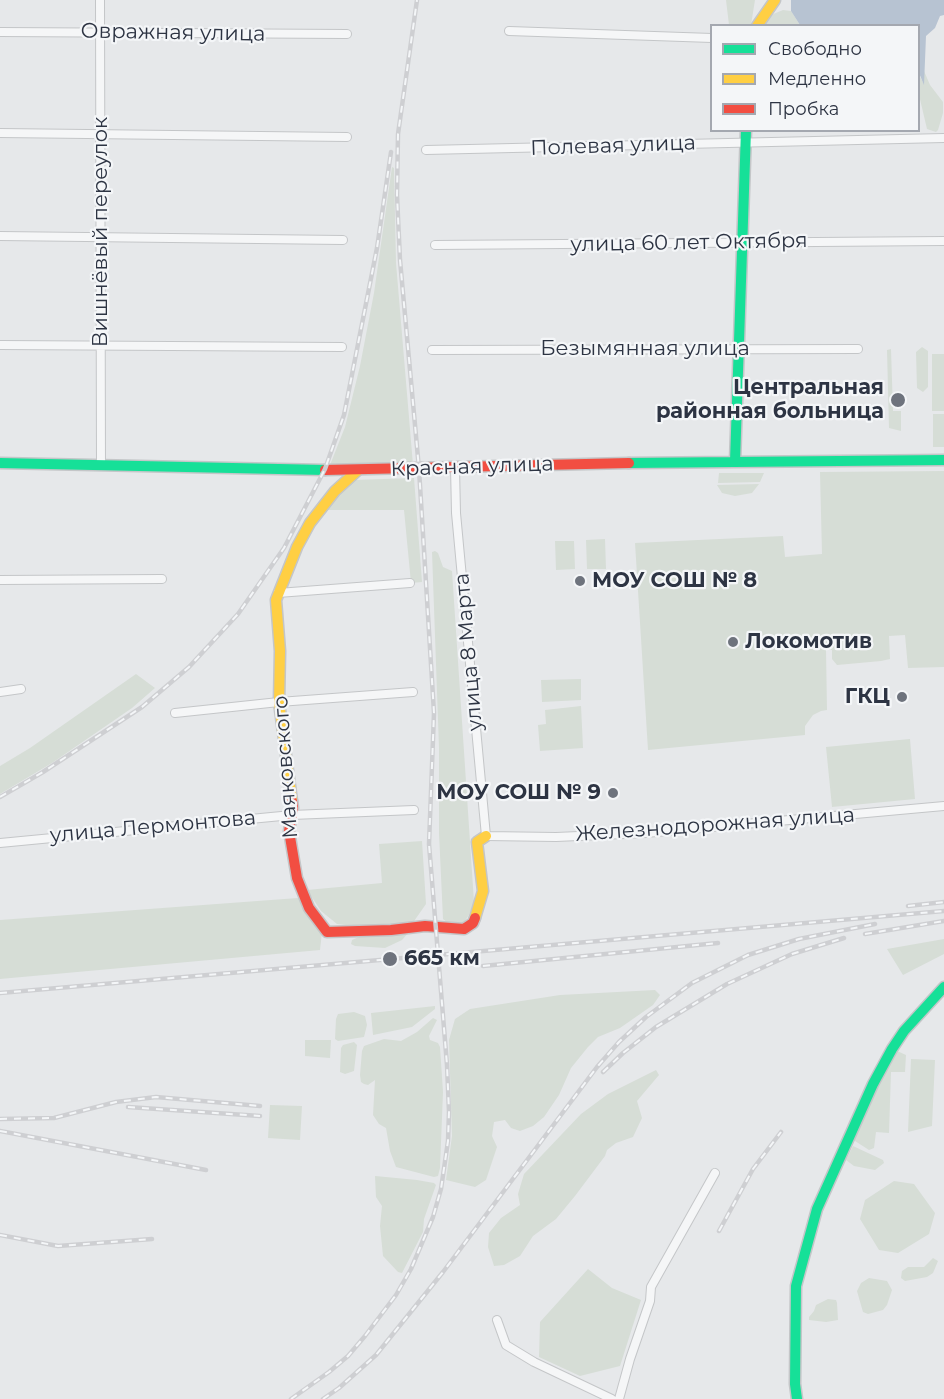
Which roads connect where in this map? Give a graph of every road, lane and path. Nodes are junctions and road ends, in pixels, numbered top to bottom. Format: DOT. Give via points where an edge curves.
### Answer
graph roads {
  1 [pos="100,0"];
  2 [pos="775,0"];
  3 [pos="758,24"];
  4 [pos="509,31"];
  5 [pos="0,32"];
  6 [pos="100,32"];
  7 [pos="347,34"];
  8 [pos="710,38"];
  9 [pos="0,133"];
  10 [pos="100,135"];
  11 [pos="746,136"];
  12 [pos="347,137"];
  13 [pos="944,138"];
  14 [pos="426,150"];
  15 [pos="0,237"];
  16 [pos="101,238"];
  17 [pos="343,240"];
  18 [pos="944,241"];
  19 [pos="743,242"];
  20 [pos="435,245"];
  21 [pos="0,345"];
  22 [pos="102,345"];
  23 [pos="342,347"];
  24 [pos="740,348"];
  25 [pos="858,349"];
  26 [pos="432,350"];
  27 [pos="944,460"];
  28 [pos="735,462"];
  29 [pos="0,463"];
  30 [pos="101,465"];
  31 [pos="455,467"];
  32 [pos="357,471"];
  33 [pos="162,579"];
  34 [pos="0,580"];
  35 [pos="410,583"];
  36 [pos="278,593"];
  37 [pos="21,689"];
  38 [pos="0,692"];
  39 [pos="413,692"];
  40 [pos="279,702"];
  41 [pos="175,713"];
  42 [pos="944,806"];
  43 [pos="414,810"];
  44 [pos="292,815"];
  45 [pos="486,836"];
  46 [pos="0,843"];
  47 [pos="942,989"];
  48 [pos="715,1173"];
  49 [pos="497,1320"];
  50 [pos="612,1399"];
  51 [pos="619,1399"];
  52 [pos="797,1399"];
  1 -- 6 [label="street, Вишнёвый переулок"];
  2 -- 3 [label="street"];
  4 -- 8 [label="street"];
  5 -- 6 [label="street, Овражная улица"];
  6 -- 7 [label="street, Овражная улица"];
  6 -- 10 [label="street, Вишнёвый переулок"];
  9 -- 10 [label="street"];
  10 -- 12 [label="street"];
  10 -- 16 [label="street, Вишнёвый переулок"];
  11 -- 13 [label="street, Полевая улица"];
  11 -- 14 [label="street, Полевая улица"];
  11 -- 19 [label="street"];
  15 -- 16 [label="street"];
  16 -- 17 [label="street"];
  16 -- 22 [label="street, Вишнёвый переулок"];
  18 -- 19 [label="street, улица 60 лет Октября"];
  19 -- 20 [label="street, улица 60 лет Октября"];
  19 -- 24 [label="street"];
  21 -- 22 [label="street"];
  22 -- 23 [label="street"];
  22 -- 30 [label="street, Вишнёвый переулок"];
  24 -- 25 [label="street, Безымянная улица"];
  24 -- 26 [label="street, Безымянная улица"];
  24 -- 28 [label="street"];
  27 -- 28 [label="street, Красная улица"];
  28 -- 31 [label="street, Красная улица"];
  29 -- 30 [label="street, Красная улица"];
  30 -- 32 [label="street, Красная улица"];
  31 -- 32 [label="street, Красная улица"];
  31 -- 45 [label="street, улица 8 Марта"];
  32 -- 36 [label="street, Маяковского" via="335,490 310,523"];
  33 -- 34 [label="street"];
  35 -- 36 [label="street"];
  36 -- 40 [label="street, Маяковского"];
  37 -- 38 [label="street"];
  39 -- 40 [label="street"];
  40 -- 41 [label="street"];
  40 -- 44 [label="street, Маяковского"];
  42 -- 45 [label="street, Железнодорожная улица" via="646,833"];
  43 -- 44 [label="street, улица Лермонтова"];
  44 -- 45 [label="street, Маяковского" via="289,831 297,878 309,908 327,932 425,926 464,929 473,923 483,891 477,842"];
  44 -- 46 [label="street, улица Лермонтова"];
  47 -- 52 [label="street" via="892,1049 817,1209 796,1286"];
  48 -- 51 [label="street" via="651,1287"];
  49 -- 50 [label="street" via="506,1345"];
}
